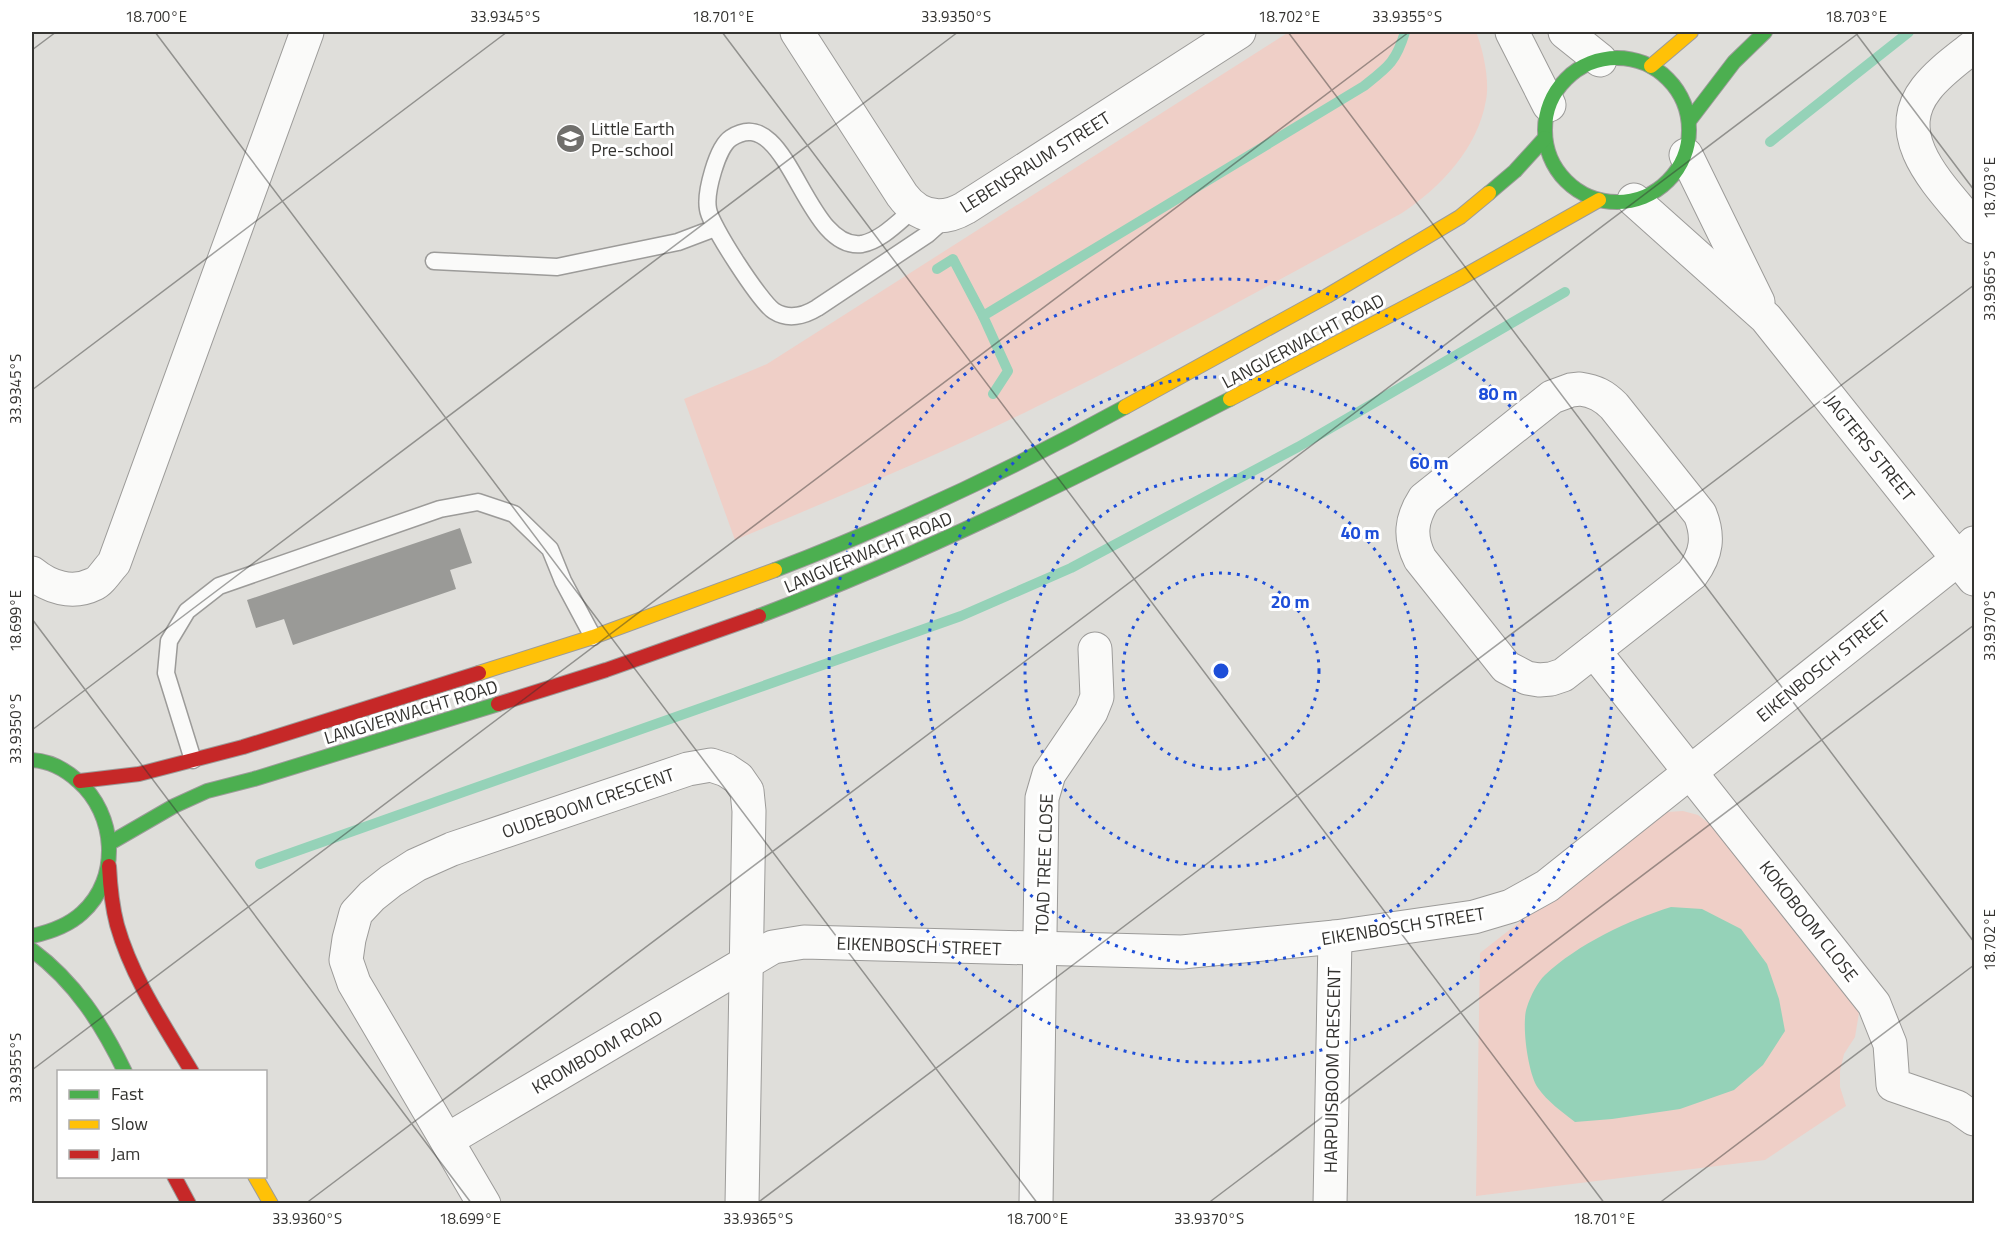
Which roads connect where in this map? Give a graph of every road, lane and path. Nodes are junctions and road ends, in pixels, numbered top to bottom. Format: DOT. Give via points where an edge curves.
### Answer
graph roads {
  1 [pos="307,32"];
  2 [pos="797,32"];
  3 [pos="1239,32"];
  4 [pos="1512,32"];
  5 [pos="1565,32"];
  6 [pos="1691,32"];
  7 [pos="1766,32"];
  8 [pos="1974,46"];
  9 [pos="1600,60"];
  10 [pos="1651,66"];
  11 [pos="1550,105"];
  12 [pos="1689,121"];
  13 [pos="1545,138"];
  14 [pos="1686,155"];
  15 [pos="1599,200"];
  16 [pos="1634,200"];
  17 [pos="914,209"];
  18 [pos="948,216"];
  19 [pos="1974,227"];
  20 [pos="715,228"];
  21 [pos="434,261"];
  22 [pos="1766,318"];
  23 [pos="1971,554"];
  24 [pos="32,573"];
  25 [pos="593,637"];
  26 [pos="1095,649"];
  27 [pos="1594,651"];
  28 [pos="32,760"];
  29 [pos="193,760"];
  30 [pos="1691,772"];
  31 [pos="80,781"];
  32 [pos="110,843"];
  33 [pos="109,866"];
  34 [pos="32,936"];
  35 [pos="1335,937"];
  36 [pos="1041,949"];
  37 [pos="32,950"];
  38 [pos="747,962"];
  39 [pos="125,1070"];
  40 [pos="191,1070"];
  41 [pos="1974,1119"];
  42 [pos="447,1140"];
  43 [pos="175,1178"];
  44 [pos="256,1178"];
  45 [pos="189,1203"];
  46 [pos="271,1203"];
  47 [pos="484,1203"];
  48 [pos="742,1203"];
  49 [pos="1036,1203"];
  50 [pos="1330,1203"];
  1 -- 24 [label="street" via="114,563 95,584 69,590 44,582"];
  2 -- 17 [label="street"];
  3 -- 18 [label="street, LEBENSRAUM STREET"];
  4 -- 11 [label="street"];
  5 -- 9 [label="street"];
  6 -- 10 [label="street"];
  7 -- 12 [label="street" via="1755,39"];
  8 -- 19 [label="street" via="1925,89 1913,122 1914,141 1922,162"];
  9 -- 10 [label="street" via="1635,60"];
  9 -- 11 [label="street" via="1569,76"];
  10 -- 12 [label="street" via="1677,89"];
  11 -- 13 [label="street"];
  12 -- 14 [label="street"];
  13 -- 15 [label="street" via="1557,171 1576,189"];
  13 -- 25 [label="street, LANGVERWACHT ROAD" via="1515,171 1460,217 1327,296 1069,438 819,553"];
  14 -- 16 [label="street" via="1665,184"];
  14 -- 22 [label="street, JAGTERS STREET"];
  15 -- 16 [label="street"];
  15 -- 32 [label="street, LANGVERWACHT ROAD" via="1344,341 953,537 818,594 612,669 207,791"];
  16 -- 22 [label="street, JAGTERS STREET"];
  17 -- 18 [label="street, LEBENSRAUM STREET"];
  17 -- 20 [label="lane" via="872,241 860,244 840,240 826,228 772,142 747,132 731,138 720,150 707,200"];
  18 -- 20 [label="lane" via="928,234 817,308 795,316 783,315 767,305"];
  20 -- 21 [label="lane" via="678,242 557,267"];
  22 -- 23 [label="street, JAGTERS STREET"];
  23 -- 30 [label="street, EIKENBOSCH STREET"];
  25 -- 29 [label="street, LANGVERWACHT ROAD"];
  25 -- 29 [label="lane" via="550,549 514,514 478,502 440,509 219,586 187,611 169,641 166,674"];
  26 -- 36 [label="street, TOAD TREE CLOSE" via="1097,697 1049,774 1042,798"];
  27 -- 27 [label="street" via="1692,573 1700,564 1707,539 1700,514 1614,406 1593,391 1570,390 1552,397 1424,499 1414,518 1413,539 1420,559 1506,667 1516,674 1551,679 1563,675"];
  27 -- 30 [label="street, KOKOBOOM CLOSE"];
  28 -- 31 [label="street" via="61,768"];
  29 -- 31 [label="street, LANGVERWACHT ROAD" via="138,774"];
  30 -- 35 [label="street, EIKENBOSCH STREET" via="1546,886 1511,906 1474,917"];
  30 -- 41 [label="street, KOKOBOOM CLOSE" via="1875,1004 1890,1044 1893,1085 1957,1107"];
  31 -- 32 [label="street" via="96,798 106,820"];
  32 -- 33 [label="street"];
  33 -- 34 [label="street" via="88,908 70,923"];
  33 -- 40 [label="street" via="112,905 123,941 140,982"];
  35 -- 36 [label="street, EIKENBOSCH STREET" via="1182,952"];
  35 -- 50 [label="street, HARPUISBOOM CRESCENT"];
  36 -- 38 [label="street, EIKENBOSCH STREET" via="804,942 773,947"];
  36 -- 49 [label="street"];
  37 -- 39 [label="street" via="63,975 84,1002 108,1035"];
  38 -- 42 [label="street, KROMBOOM ROAD"];
  38 -- 42 [label="street, OUDEBOOM CRESCENT" via="747,791 738,778 711,765 452,849 416,865 372,896 356,913 346,960 354,983"];
  38 -- 48 [label="street, OUDEBOOM CRESCENT"];
  42 -- 47 [label="street, OUDEBOOM CRESCENT"];
  43 -- 45 [label="street"];
  44 -- 46 [label="street"];
}
